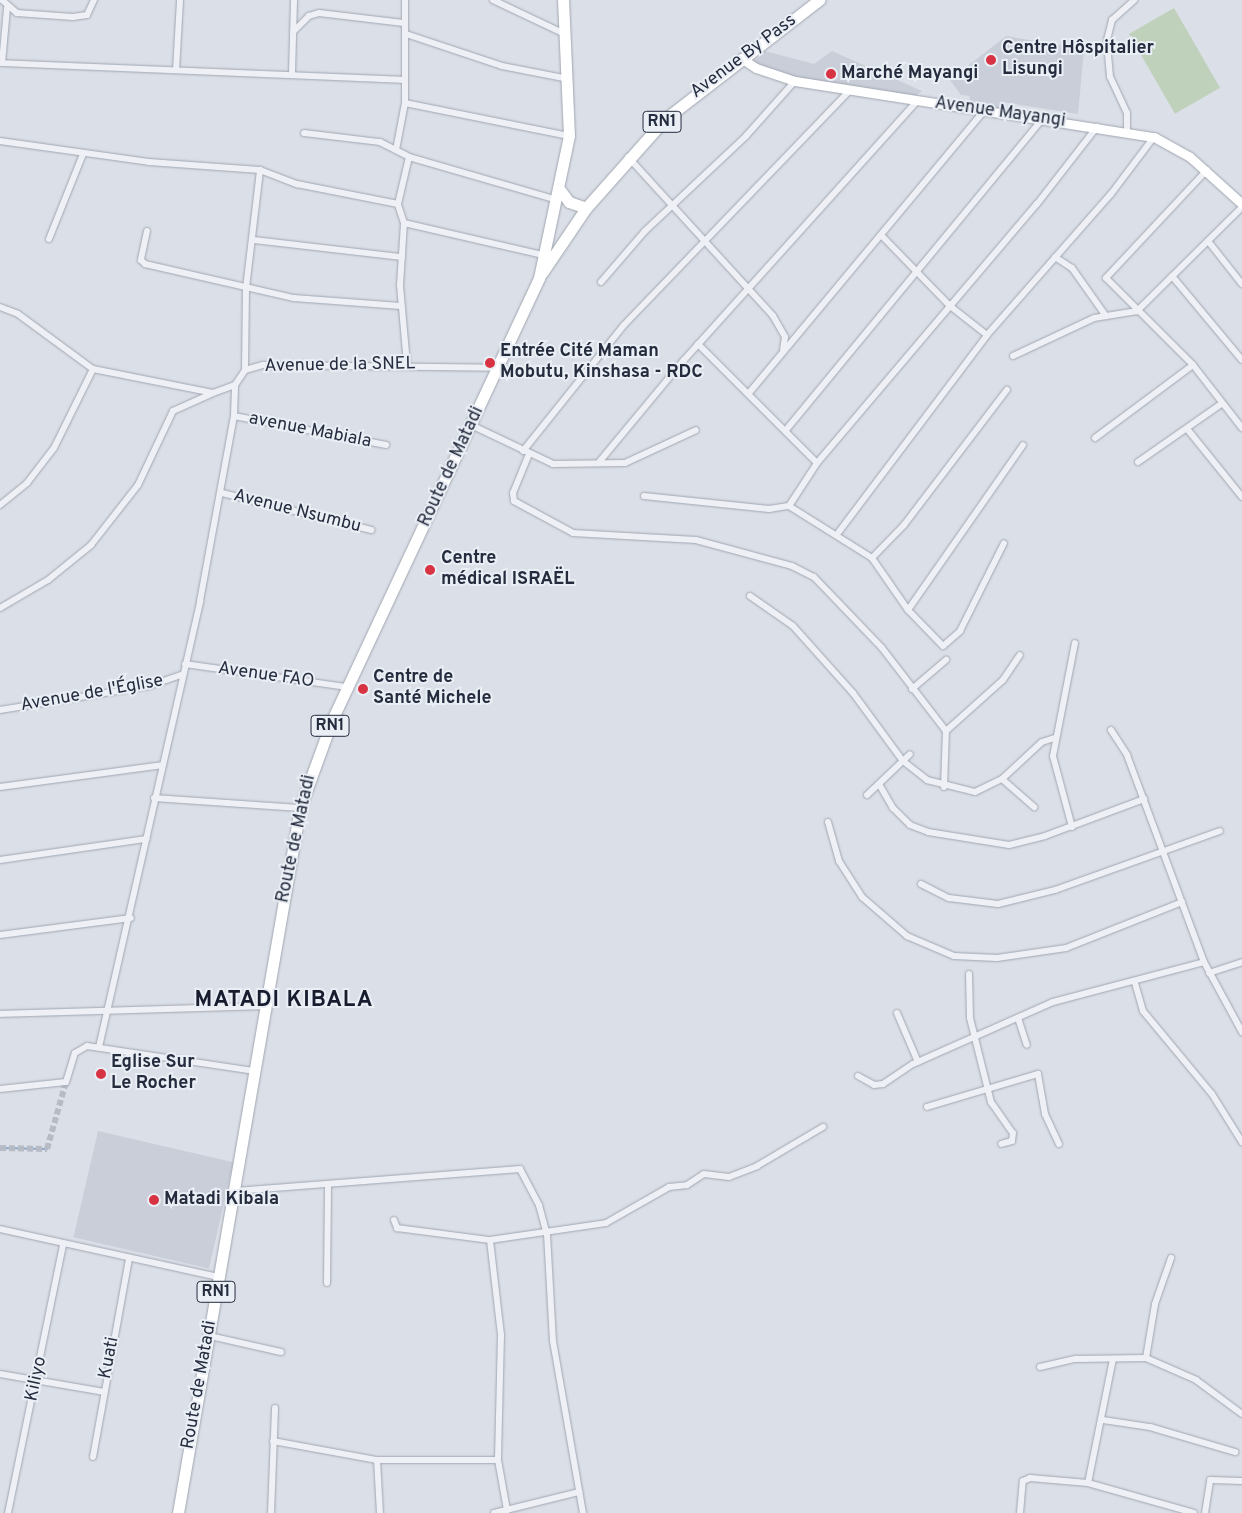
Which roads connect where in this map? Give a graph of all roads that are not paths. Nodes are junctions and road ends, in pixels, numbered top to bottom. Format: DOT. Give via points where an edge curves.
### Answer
graph roads {
  1 [pos="2,0"];
  2 [pos="94,0"];
  3 [pos="180,0"];
  4 [pos="294,0"];
  5 [pos="405,0"];
  6 [pos="493,0"];
  7 [pos="563,0"];
  8 [pos="819,0"];
  9 [pos="1134,0"];
  10 [pos="7,8"];
  11 [pos="403,22"];
  12 [pos="293,32"];
  13 [pos="406,34"];
  14 [pos="566,34"];
  15 [pos="741,58"];
  16 [pos="1,63"];
  17 [pos="176,70"];
  18 [pos="292,73"];
  19 [pos="404,80"];
  20 [pos="570,80"];
  21 [pos="795,81"];
  22 [pos="850,90"];
  23 [pos="916,102"];
  24 [pos="406,103"];
  25 [pos="984,111"];
  26 [pos="1042,119"];
  27 [pos="1097,126"];
  28 [pos="1127,130"];
  29 [pos="304,133"];
  30 [pos="569,136"];
  31 [pos="1154,137"];
  32 [pos="0,141"];
  33 [pos="396,150"];
  34 [pos="83,154"];
  35 [pos="628,156"];
  36 [pos="409,157"];
  37 [pos="260,170"];
  38 [pos="1207,170"];
  39 [pos="558,195"];
  40 [pos="398,204"];
  41 [pos="672,205"];
  42 [pos="1242,205"];
  43 [pos="586,208"];
  44 [pos="404,223"];
  45 [pos="147,231"];
  46 [pos="881,235"];
  47 [pos="49,239"];
  48 [pos="254,240"];
  49 [pos="704,240"];
  50 [pos="1208,242"];
  51 [pos="543,255"];
  52 [pos="402,257"];
  53 [pos="1055,257"];
  54 [pos="916,270"];
  55 [pos="1172,276"];
  56 [pos="539,278"];
  57 [pos="601,282"];
  58 [pos="1242,284"];
  59 [pos="246,288"];
  60 [pos="748,289"];
  61 [pos="401,306"];
  62 [pos="950,306"];
  63 [pos="0,307"];
  64 [pos="1137,310"];
  65 [pos="1106,316"];
  66 [pos="987,335"];
  67 [pos="698,344"];
  68 [pos="782,353"];
  69 [pos="1013,356"];
  70 [pos="1242,360"];
  71 [pos="406,364"];
  72 [pos="1193,365"];
  73 [pos="93,368"];
  74 [pos="498,368"];
  75 [pos="245,370"];
  76 [pos="235,385"];
  77 [pos="1007,390"];
  78 [pos="213,393"];
  79 [pos="748,393"];
  80 [pos="1221,404"];
  81 [pos="234,416"];
  82 [pos="471,425"];
  83 [pos="1242,428"];
  84 [pos="696,430"];
  85 [pos="786,430"];
  86 [pos="1188,430"];
  87 [pos="1095,438"];
  88 [pos="386,445"];
  89 [pos="1023,445"];
  90 [pos="526,453"];
  91 [pos="600,462"];
  92 [pos="1138,462"];
  93 [pos="817,464"];
  94 [pos="222,493"];
  95 [pos="644,496"];
  96 [pos="1242,497"];
  97 [pos="0,505"];
  98 [pos="789,506"];
  99 [pos="372,530"];
  100 [pos="838,533"];
  101 [pos="1004,543"];
  102 [pos="872,558"];
  103 [pos="750,596"];
  104 [pos="0,608"];
  105 [pos="908,610"];
  106 [pos="1075,643"];
  107 [pos="1020,655"];
  108 [pos="946,660"];
  109 [pos="185,664"];
  110 [pos="183,674"];
  111 [pos="347,687"];
  112 [pos="912,689"];
  113 [pos="0,710"];
  114 [pos="1111,730"];
  115 [pos="946,731"];
  116 [pos="1054,738"];
  117 [pos="910,754"];
  118 [pos="903,761"];
  119 [pos="162,766"];
  120 [pos="1002,779"];
  121 [pos="880,784"];
  122 [pos="0,787"];
  123 [pos="944,787"];
  124 [pos="867,795"];
  125 [pos="154,798"];
  126 [pos="1144,799"];
  127 [pos="1034,807"];
  128 [pos="300,808"];
  129 [pos="828,822"];
  130 [pos="1072,827"];
  131 [pos="1220,830"];
  132 [pos="146,839"];
  133 [pos="1165,851"];
  134 [pos="0,860"];
  135 [pos="921,884"];
  136 [pos="1182,902"];
  137 [pos="131,918"];
  138 [pos="0,935"];
  139 [pos="1204,962"];
  140 [pos="1242,962"];
  141 [pos="1209,973"];
  142 [pos="969,974"];
  143 [pos="1134,983"];
  144 [pos="265,1006"];
  145 [pos="108,1012"];
  146 [pos="897,1013"];
  147 [pos="0,1014"];
  148 [pos="1018,1018"];
  149 [pos="1242,1032"];
  150 [pos="974,1036"];
  151 [pos="1027,1045"];
  152 [pos="99,1047"];
  153 [pos="918,1062"];
  154 [pos="255,1071"];
  155 [pos="858,1076"];
  156 [pos="0,1089"];
  157 [pos="989,1089"];
  158 [pos="927,1107"];
  159 [pos="823,1127"];
  160 [pos="1242,1142"];
  161 [pos="1000,1144"];
  162 [pos="1059,1144"];
  163 [pos="328,1185"];
  164 [pos="235,1191"];
  165 [pos="394,1220"];
  166 [pos="0,1229"];
  167 [pos="547,1234"];
  168 [pos="490,1240"];
  169 [pos="63,1244"];
  170 [pos="129,1258"];
  171 [pos="1171,1258"];
  172 [pos="219,1278"];
  173 [pos="327,1283"];
  174 [pos="210,1336"];
  175 [pos="281,1352"];
  176 [pos="1146,1358"];
  177 [pos="1113,1359"];
  178 [pos="1040,1368"];
  179 [pos="0,1374"];
  180 [pos="37,1380"];
  181 [pos="104,1392"];
  182 [pos="275,1408"];
  183 [pos="1242,1414"];
  184 [pos="1103,1420"];
  185 [pos="274,1441"];
  186 [pos="1235,1452"];
  187 [pos="93,1457"];
  188 [pos="377,1460"];
  189 [pos="498,1460"];
  190 [pos="1242,1481"];
  191 [pos="1088,1483"];
  192 [pos="579,1492"];
  193 [pos="507,1510"];
  194 [pos="8,1513"];
  195 [pos="178,1513"];
  196 [pos="270,1513"];
  197 [pos="380,1513"];
  198 [pos="494,1513"];
  199 [pos="583,1513"];
  200 [pos="1020,1513"];
  201 [pos="1194,1513"];
  202 [pos="1205,1513"];
  1 -- 10 [label="street"];
  2 -- 10 [label="street" via="83,17 17,13"];
  3 -- 17 [label="street"];
  4 -- 12 [label="street"];
  5 -- 11 [label="street"];
  6 -- 14 [label="street"];
  7 -- 14 [label="highway, Route de Matadi"];
  8 -- 15 [label="highway, Avenue By Pass / RN1"];
  9 -- 28 [label="street" via="1112,20 1107,40 1110,77 1127,113"];
  10 -- 16 [label="street"];
  11 -- 12 [label="street" via="319,14 309,16"];
  11 -- 13 [label="street"];
  12 -- 18 [label="street"];
  13 -- 19 [label="street"];
  13 -- 20 [label="street" via="502,66"];
  14 -- 20 [label="highway, Route de Matadi"];
  15 -- 21 [label="street, Avenue Mayangi" via="756,68"];
  15 -- 35 [label="highway, Avenue By Pass / RN1" via="665,119"];
  16 -- 17 [label="street"];
  17 -- 18 [label="street"];
  18 -- 19 [label="street"];
  19 -- 24 [label="street"];
  20 -- 30 [label="highway, Route de Matadi"];
  21 -- 22 [label="street, Avenue Mayangi"];
  21 -- 41 [label="street" via="746,136"];
  22 -- 23 [label="street, Avenue Mayangi"];
  22 -- 49 [label="street"];
  23 -- 25 [label="street, Avenue Mayangi"];
  23 -- 60 [label="street"];
  24 -- 30 [label="street"];
  24 -- 33 [label="street"];
  25 -- 26 [label="street, Avenue Mayangi"];
  25 -- 46 [label="street"];
  26 -- 27 [label="street, Avenue Mayangi"];
  26 -- 54 [label="street"];
  27 -- 28 [label="street, Avenue Mayangi"];
  27 -- 62 [label="street"];
  28 -- 31 [label="street, Avenue Mayangi"];
  29 -- 33 [label="street" via="358,136"];
  30 -- 39 [label="highway, Route de Matadi"];
  31 -- 38 [label="street, Avenue Mayangi"];
  31 -- 53 [label="street"];
  32 -- 34 [label="street"];
  33 -- 36 [label="street"];
  34 -- 37 [label="street"];
  34 -- 47 [label="street"];
  35 -- 41 [label="street"];
  35 -- 43 [label="highway, Avenue By Pass / RN1"];
  36 -- 39 [label="street"];
  36 -- 40 [label="street"];
  37 -- 40 [label="street" via="297,184"];
  37 -- 48 [label="street"];
  38 -- 42 [label="street, Avenue Mayangi"];
  38 -- 64 [label="street" via="1106,278"];
  39 -- 43 [label="highway"];
  39 -- 51 [label="highway, Route de Matadi"];
  40 -- 44 [label="street"];
  41 -- 49 [label="street"];
  41 -- 57 [label="street"];
  42 -- 50 [label="street"];
  43 -- 56 [label="highway, Avenue By Pass / RN1"];
  44 -- 51 [label="street"];
  44 -- 52 [label="street"];
  45 -- 59 [label="street" via="141,260 145,264"];
  46 -- 54 [label="street"];
  46 -- 68 [label="street"];
  48 -- 52 [label="street"];
  48 -- 59 [label="street"];
  49 -- 60 [label="street"];
  49 -- 90 [label="street" via="624,325"];
  50 -- 55 [label="street"];
  50 -- 58 [label="street"];
  51 -- 56 [label="highway, Route de Matadi"];
  52 -- 61 [label="street"];
  53 -- 65 [label="street" via="1072,268"];
  53 -- 66 [label="street"];
  54 -- 62 [label="street"];
  54 -- 85 [label="street"];
  55 -- 64 [label="street"];
  55 -- 70 [label="street"];
  56 -- 74 [label="highway, Route de Matadi / RN1"];
  59 -- 61 [label="street" via="294,298"];
  59 -- 75 [label="street"];
  60 -- 67 [label="street"];
  60 -- 68 [label="street" via="782,328"];
  61 -- 71 [label="street"];
  62 -- 66 [label="street"];
  62 -- 93 [label="street"];
  63 -- 73 [label="street" via="18,314"];
  64 -- 65 [label="street"];
  64 -- 72 [label="street"];
  65 -- 69 [label="street" via="1082,322"];
  66 -- 100 [label="street"];
  67 -- 79 [label="street"];
  67 -- 91 [label="street"];
  68 -- 79 [label="street"];
  71 -- 74 [label="street, Avenue de la SNEL"];
  71 -- 75 [label="street, Avenue de la SNEL" via="262,365"];
  72 -- 80 [label="street"];
  72 -- 87 [label="street"];
  73 -- 78 [label="street"];
  73 -- 97 [label="street" via="54,448 27,483"];
  74 -- 82 [label="highway, Route de Matadi / RN1"];
  75 -- 76 [label="street, Avenue de la SNEL"];
  76 -- 78 [label="street"];
  76 -- 81 [label="street"];
  77 -- 102 [label="street" via="904,525"];
  78 -- 104 [label="street" via="173,411 138,485 91,545 48,580"];
  79 -- 85 [label="street"];
  80 -- 83 [label="street"];
  80 -- 86 [label="street"];
  81 -- 88 [label="street, avenue Mabiala"];
  81 -- 94 [label="street"];
  82 -- 90 [label="street"];
  82 -- 111 [label="highway, Route de Matadi / RN1"];
  84 -- 91 [label="street" via="633,460"];
  85 -- 93 [label="street"];
  86 -- 92 [label="street"];
  86 -- 96 [label="street"];
  89 -- 105 [label="street"];
  90 -- 91 [label="street" via="553,464"];
  90 -- 112 [label="street" via="513,493 514,501 573,532 592,537 696,540 792,566 827,590 882,648"];
  93 -- 98 [label="street"];
  94 -- 99 [label="street, Avenue Nsumbu"];
  94 -- 109 [label="street"];
  95 -- 98 [label="street" via="769,509"];
  98 -- 100 [label="street"];
  100 -- 102 [label="street"];
  101 -- 105 [label="street" via="960,631 945,646"];
  102 -- 105 [label="street"];
  103 -- 118 [label="street" via="793,626 830,666"];
  106 -- 116 [label="street" via="1068,690"];
  107 -- 115 [label="street" via="1003,680"];
  108 -- 112 [label="street"];
  109 -- 110 [label="street"];
  109 -- 111 [label="street, Avenue FAO"];
  110 -- 113 [label="street, Avenue de l'Église" via="149,686"];
  110 -- 119 [label="street"];
  111 -- 128 [label="highway, Route de Matadi / RN1" via="315,759"];
  112 -- 115 [label="street"];
  114 -- 126 [label="street"];
  115 -- 123 [label="street"];
  116 -- 120 [label="street" via="1042,742"];
  116 -- 130 [label="street" via="1060,788"];
  117 -- 118 [label="street"];
  118 -- 121 [label="street"];
  118 -- 123 [label="street"];
  119 -- 122 [label="street"];
  119 -- 125 [label="street"];
  120 -- 123 [label="street" via="975,792"];
  120 -- 127 [label="street"];
  121 -- 124 [label="street"];
  121 -- 130 [label="street" via="900,816 928,832 1009,845"];
  125 -- 128 [label="street"];
  125 -- 132 [label="street"];
  126 -- 130 [label="street"];
  126 -- 133 [label="street"];
  128 -- 144 [label="highway, Route de Matadi / RN1"];
  129 -- 136 [label="street" via="839,861 862,897 907,936 954,956 997,958 1066,948"];
  131 -- 133 [label="street"];
  132 -- 134 [label="street"];
  132 -- 137 [label="street"];
  133 -- 135 [label="street" via="1055,890 998,904 949,898"];
  133 -- 136 [label="street"];
  136 -- 139 [label="street"];
  137 -- 138 [label="street"];
  137 -- 145 [label="street"];
  139 -- 141 [label="street"];
  139 -- 143 [label="street"];
  140 -- 141 [label="street"];
  141 -- 149 [label="street"];
  142 -- 150 [label="street"];
  143 -- 148 [label="street" via="1064,999"];
  143 -- 160 [label="street" via="1143,1011 1212,1094"];
  144 -- 145 [label="street"];
  144 -- 154 [label="highway, Route de Matadi / RN1"];
  145 -- 147 [label="street"];
  145 -- 152 [label="street"];
  146 -- 153 [label="street"];
  148 -- 150 [label="street"];
  148 -- 151 [label="street"];
  150 -- 153 [label="street"];
  150 -- 157 [label="street"];
  152 -- 154 [label="street"];
  152 -- 156 [label="street" via="80,1048 66,1082"];
  153 -- 155 [label="street" via="883,1084 874,1085"];
  154 -- 164 [label="highway, Route de Matadi / RN1"];
  157 -- 158 [label="street"];
  157 -- 161 [label="street" via="995,1110 1013,1133 1012,1141"];
  157 -- 162 [label="street" via="1038,1074 1045,1114"];
  159 -- 167 [label="street" via="729,1178 704,1174 686,1185 663,1189 606,1222"];
  163 -- 164 [label="street"];
  163 -- 167 [label="street" via="460,1176 515,1167 530,1186"];
  163 -- 173 [label="street"];
  164 -- 172 [label="highway, Route de Matadi / RN1"];
  165 -- 168 [label="street" via="397,1228"];
  166 -- 169 [label="street"];
  167 -- 168 [label="street"];
  167 -- 192 [label="street" via="552,1331"];
  168 -- 189 [label="street" via="502,1335"];
  169 -- 170 [label="street"];
  169 -- 180 [label="street, Kiliyo"];
  170 -- 172 [label="street"];
  170 -- 181 [label="street, Kuati"];
  171 -- 176 [label="street" via="1155,1304"];
  172 -- 174 [label="highway, Route de Matadi / RN1"];
  174 -- 175 [label="street"];
  174 -- 195 [label="highway, Route de Matadi / RN1"];
  176 -- 177 [label="street"];
  176 -- 183 [label="street" via="1196,1380"];
  177 -- 178 [label="street" via="1076,1359"];
  177 -- 184 [label="street"];
  179 -- 180 [label="street"];
  180 -- 181 [label="street"];
  180 -- 194 [label="street, Kiliyo"];
  181 -- 187 [label="street, Kuati"];
  182 -- 185 [label="street"];
  184 -- 186 [label="street" via="1150,1427"];
  184 -- 191 [label="street"];
  185 -- 188 [label="street"];
  185 -- 196 [label="street"];
  188 -- 189 [label="street"];
  188 -- 197 [label="street"];
  189 -- 193 [label="street"];
  190 -- 202 [label="street" via="1210,1480"];
  191 -- 200 [label="street" via="1026,1478"];
  191 -- 201 [label="street"];
  192 -- 193 [label="street"];
  192 -- 199 [label="street"];
  193 -- 198 [label="street"];
}
